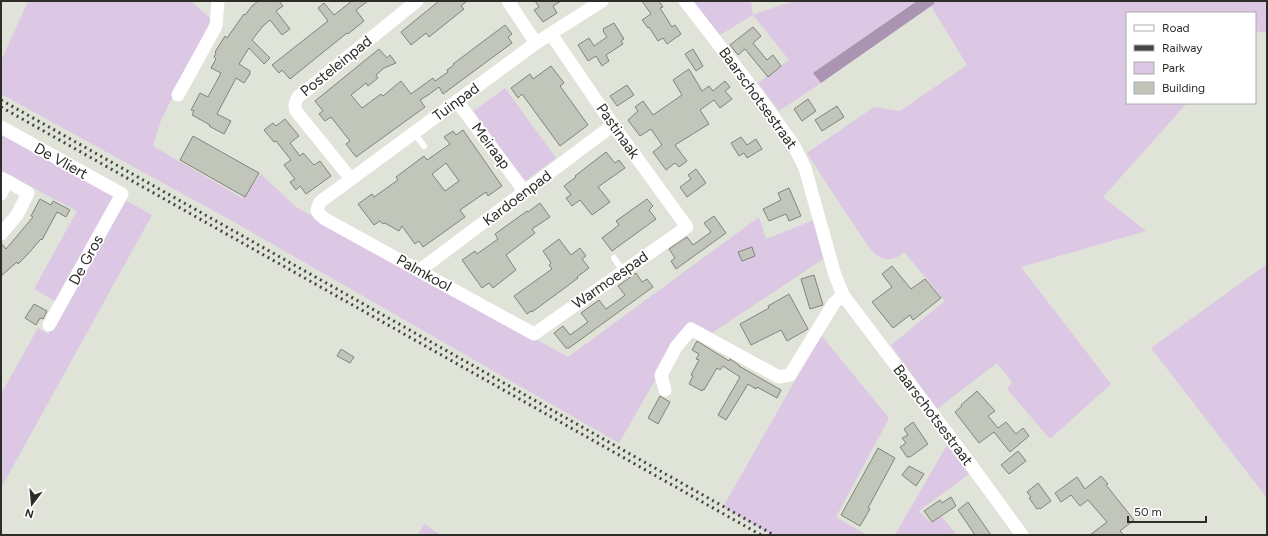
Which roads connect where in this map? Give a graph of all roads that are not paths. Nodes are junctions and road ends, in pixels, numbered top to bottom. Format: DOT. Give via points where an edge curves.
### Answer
graph roads {
  1 [pos="218,1"];
  2 [pos="417,1"];
  3 [pos="508,1"];
  4 [pos="602,1"];
  5 [pos="684,1"];
  6 [pos="551,34"];
  7 [pos="536,43"];
  8 [pos="178,95"];
  9 [pos="456,101"];
  10 [pos="613,125"];
  11 [pos="1,127"];
  12 [pos="414,133"];
  13 [pos="424,146"];
  14 [pos="351,179"];
  15 [pos="4,180"];
  16 [pos="525,192"];
  17 [pos="1,194"];
  18 [pos="122,194"];
  19 [pos="317,210"];
  20 [pos="687,226"];
  21 [pos="1,234"];
  22 [pos="614,258"];
  23 [pos="420,270"];
  24 [pos="623,271"];
  25 [pos="843,296"];
  26 [pos="49,325"];
  27 [pos="534,334"];
  28 [pos="665,390"];
  29 [pos="1022,535"];
  1 -- 8 [label="street" via="216,26"];
  2 -- 14 [label="street, Posteleinpad" via="295,101 296,110"];
  3 -- 7 [label="street"];
  4 -- 6 [label="street, Tuinpad"];
  5 -- 25 [label="street, Baarschotsestraat" via="793,144 805,168"];
  6 -- 7 [label="street, Tuinpad"];
  6 -- 10 [label="street, Pastinaak"];
  7 -- 9 [label="street, Tuinpad"];
  9 -- 12 [label="street, Tuinpad"];
  9 -- 16 [label="street, Meiraap"];
  10 -- 16 [label="street, Kardoenpad"];
  10 -- 20 [label="street, Pastinaak"];
  11 -- 18 [label="street, De Vliert"];
  12 -- 13 [label="lane"];
  12 -- 14 [label="street, Tuinpad"];
  14 -- 19 [label="street, Tuinpad" via="320,202"];
  15 -- 17 [label="street"];
  15 -- 21 [label="street" via="28,194 17,215"];
  16 -- 23 [label="street, Kardoenpad"];
  18 -- 26 [label="street, De Gros"];
  19 -- 23 [label="street, Palmkool" via="322,217"];
  20 -- 24 [label="street, Warmoespad"];
  22 -- 24 [label="lane"];
  23 -- 27 [label="street, Palmkool"];
  24 -- 27 [label="street, Warmoespad"];
  25 -- 28 [label="street" via="834,303 790,375 779,377 691,329 676,347 661,375"];
  25 -- 29 [label="street, Baarschotsestraat"];
}
